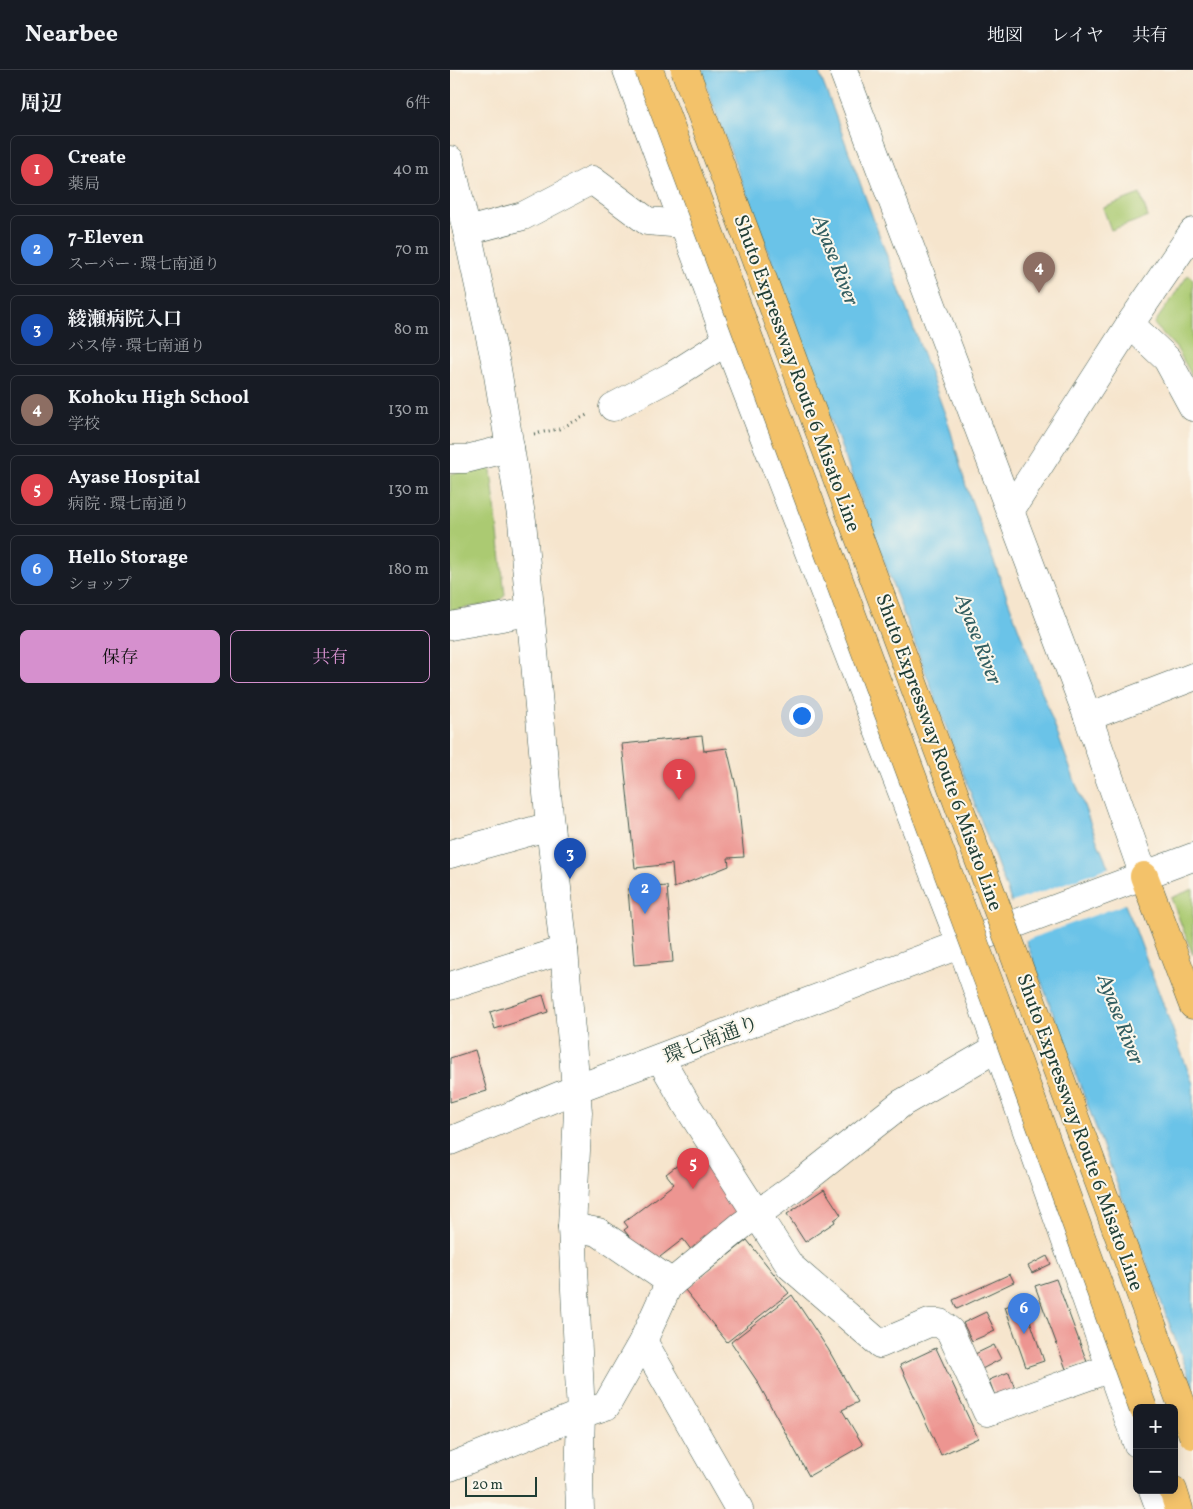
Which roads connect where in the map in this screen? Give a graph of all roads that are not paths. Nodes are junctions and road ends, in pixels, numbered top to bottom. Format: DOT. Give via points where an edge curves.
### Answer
graph roads {
  1 [pos="627,70"];
  2 [pos="649,70"];
  3 [pos="685,70"];
  4 [pos="843,70"];
  5 [pos="450,160"];
  6 [pos="684,224"];
  7 [pos="462,240"];
  8 [pos="1188,250"];
  9 [pos="1130,324"];
  10 [pos="727,341"];
  11 [pos="613,407"];
  12 [pos="1193,407"];
  13 [pos="509,443"];
  14 [pos="450,459"];
  15 [pos="1010,511"];
  16 [pos="530,612"];
  17 [pos="450,626"];
  18 [pos="1193,677"];
  19 [pos="1088,717"];
  20 [pos="550,826"];
  21 [pos="450,854"];
  22 [pos="1193,857"];
  23 [pos="1136,879"];
  24 [pos="966,942"];
  25 [pos="564,950"];
  26 [pos="450,986"];
  27 [pos="1193,1005"];
  28 [pos="997,1048"];
  29 [pos="660,1058"];
  30 [pos="576,1089"];
  31 [pos="450,1140"];
  32 [pos="757,1216"];
  33 [pos="572,1227"];
  34 [pos="672,1283"];
  35 [pos="643,1341"];
  36 [pos="1111,1368"];
  37 [pos="1142,1404"];
  38 [pos="581,1414"];
  39 [pos="1133,1431"];
  40 [pos="1193,1435"];
  41 [pos="450,1467"];
  42 [pos="1154,1494"];
  43 [pos="1174,1494"];
  44 [pos="580,1509"];
  45 [pos="739,1509"];
  46 [pos="1160,1509"];
  47 [pos="1179,1509"];
  1 -- 6 [label="street"];
  2 -- 37 [label="main road, Shuto Expressway Route 6 Misato Line, bridge" via="994,996"];
  3 -- 40 [label="main road, Shuto Expressway Route 6 Misato Line, bridge"];
  4 -- 15 [label="street"];
  5 -- 7 [label="street"];
  6 -- 7 [label="street" via="647,222 592,180 524,216"];
  6 -- 10 [label="street"];
  7 -- 13 [label="street" via="497,369"];
  8 -- 9 [label="street"];
  9 -- 12 [label="street" via="1167,359"];
  9 -- 15 [label="street"];
  10 -- 11 [label="street" via="672,376"];
  10 -- 24 [label="street"];
  13 -- 14 [label="street" via="466,458"];
  13 -- 16 [label="street" via="522,521"];
  15 -- 19 [label="street"];
  16 -- 17 [label="street"];
  16 -- 20 [label="street"];
  18 -- 19 [label="street"];
  19 -- 23 [label="street"];
  20 -- 21 [label="street"];
  20 -- 25 [label="street"];
  22 -- 23 [label="street, 環七南通り"];
  23 -- 24 [label="street, 環七南通り"];
  23 -- 27 [label="main road"];
  24 -- 28 [label="street"];
  24 -- 29 [label="street, 環七南通り"];
  25 -- 26 [label="street"];
  25 -- 30 [label="street"];
  28 -- 32 [label="street" via="902,1103"];
  28 -- 36 [label="street"];
  29 -- 30 [label="street, 環七南通り"];
  29 -- 32 [label="street"];
  30 -- 31 [label="street, 環七南通り"];
  30 -- 33 [label="street" via="578,1112"];
  32 -- 34 [label="street"];
  32 -- 36 [label="street" via="790,1266 880,1344 929,1323 940,1323 950,1331 987,1412"];
  33 -- 34 [label="street" via="598,1232"];
  33 -- 38 [label="street"];
  34 -- 35 [label="street"];
  35 -- 38 [label="street" via="606,1406"];
  35 -- 45 [label="street"];
  36 -- 39 [label="street"];
  38 -- 41 [label="street"];
  38 -- 44 [label="street"];
  42 -- 46 [label="street"];
  43 -- 47 [label="main road"];
}
